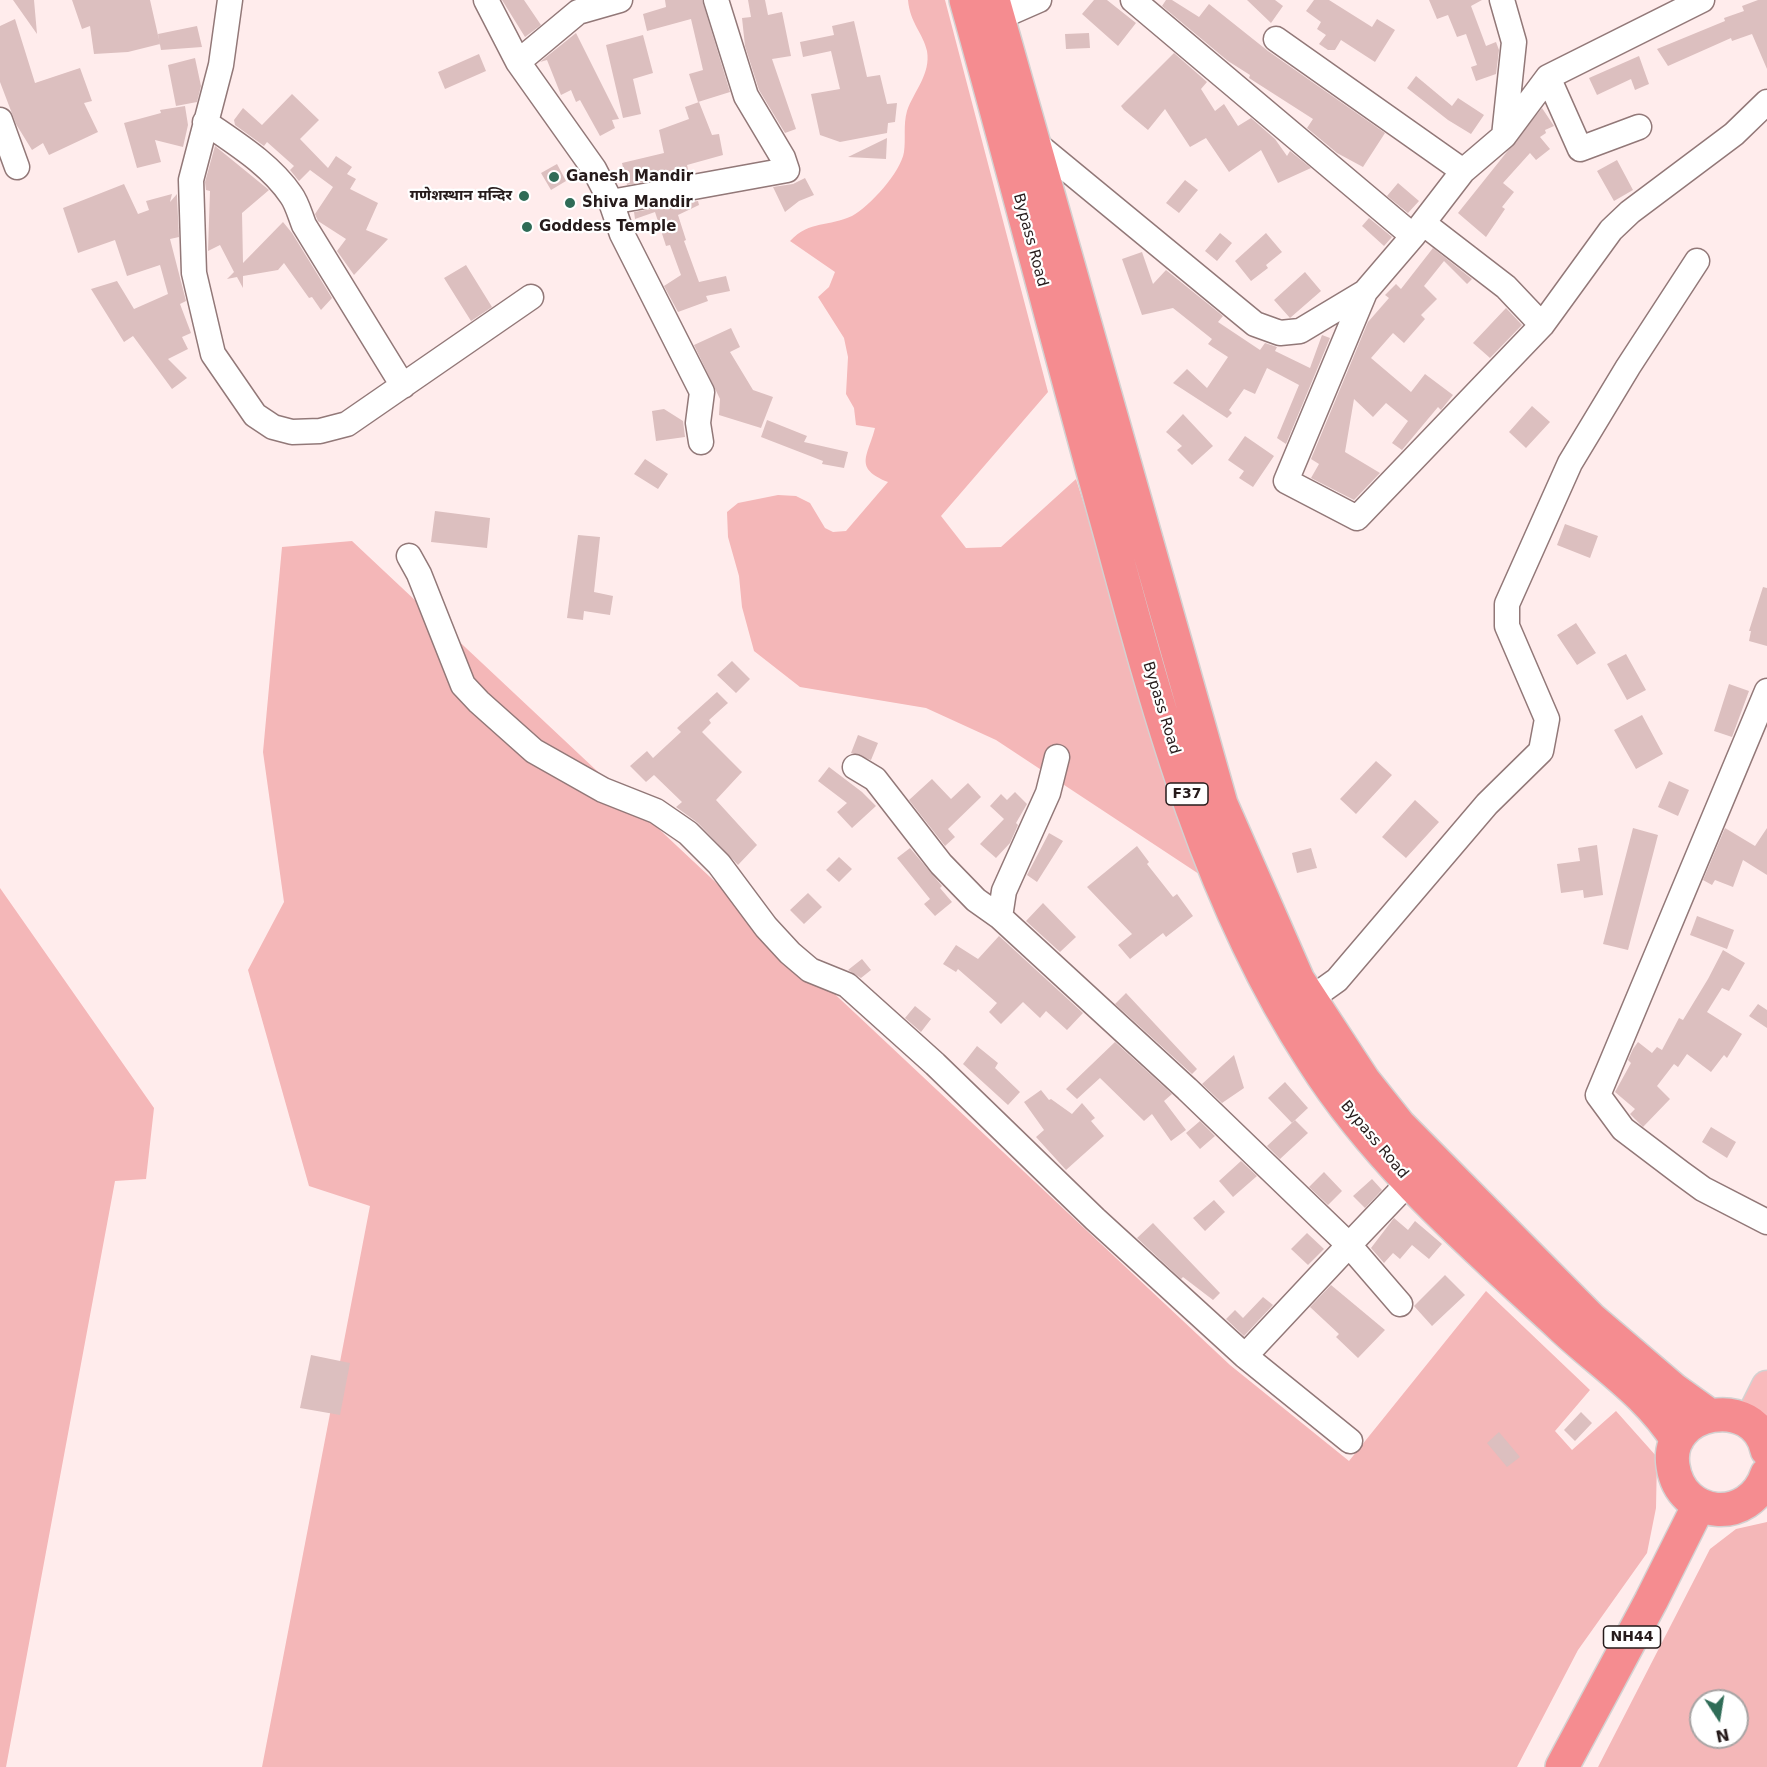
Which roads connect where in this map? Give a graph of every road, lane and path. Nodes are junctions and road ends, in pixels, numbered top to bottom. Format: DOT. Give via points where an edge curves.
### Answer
graph roads {
  1 [pos="230,0"];
  2 [pos="486,0"];
  3 [pos="620,0"];
  4 [pos="716,0"];
  5 [pos="966,0"];
  6 [pos="1039,0"];
  7 [pos="1133,0"];
  8 [pos="1502,0"];
  9 [pos="1702,0"];
  10 [pos="996,9"];
  11 [pos="1276,39"];
  12 [pos="518,62"];
  13 [pos="1548,77"];
  14 [pos="1767,102"];
  15 [pos="0,120"];
  16 [pos="205,122"];
  17 [pos="1639,127"];
  18 [pos="1504,136"];
  19 [pos="1034,142"];
  20 [pos="17,167"];
  21 [pos="1463,171"];
  22 [pos="611,202"];
  23 [pos="1418,230"];
  24 [pos="1697,261"];
  25 [pos="1365,292"];
  26 [pos="531,297"];
  27 [pos="1542,325"];
  28 [pos="403,386"];
  29 [pos="701,441"];
  30 [pos="409,556"];
  31 [pos="1767,691"];
  32 [pos="1057,757"];
  33 [pos="855,767"];
  34 [pos="1000,917"];
  35 [pos="1294,993"];
  36 [pos="1409,1182"];
  37 [pos="1767,1222"];
  38 [pos="1349,1245"];
  39 [pos="1400,1304"];
  40 [pos="1245,1356"];
  41 [pos="1767,1386"];
  42 [pos="1709,1415"];
  43 [pos="1749,1422"];
  44 [pos="1677,1440"];
  45 [pos="1350,1441"];
  46 [pos="1767,1450"];
  47 [pos="1766,1485"];
  48 [pos="1699,1505"];
  49 [pos="1562,1767"];
  1 -- 16 [label="street" via="221,65"];
  2 -- 12 [label="street"];
  3 -- 12 [label="street" via="578,12"];
  4 -- 22 [label="street" via="746,96 787,170"];
  5 -- 35 [label="highway, Bypass Road / F37" via="1173,752 1220,885"];
  6 -- 10 [label="street"];
  7 -- 23 [label="street"];
  8 -- 18 [label="street" via="1514,42"];
  9 -- 13 [label="street"];
  10 -- 19 [label="highway, Bypass Road / F37"];
  11 -- 21 [label="street"];
  12 -- 22 [label="street" via="594,169"];
  13 -- 17 [label="street" via="1580,149"];
  13 -- 18 [label="street"];
  14 -- 27 [label="street" via="1734,134 1611,230"];
  15 -- 20 [label="street"];
  16 -- 28 [label="street" via="253,157 293,197 304,225"];
  16 -- 28 [label="street" via="191,180 194,273 213,354 255,415 273,427 292,432 320,431 346,424"];
  18 -- 21 [label="street"];
  19 -- 25 [label="street" via="1255,324 1280,333 1300,331"];
  19 -- 35 [label="highway, Bypass Road / F37" via="1221,804"];
  21 -- 23 [label="street"];
  22 -- 29 [label="street" via="622,234 702,392 698,423"];
  23 -- 25 [label="street"];
  23 -- 27 [label="street" via="1506,287"];
  24 -- 35 [label="street" via="1570,463 1507,604 1507,626 1547,719 1540,751 1487,804 1337,980"];
  25 -- 27 [label="street" via="1286,481 1357,518"];
  26 -- 28 [label="street"];
  30 -- 40 [label="street" via="463,685 479,702 534,751 603,790 656,811 688,833 719,864 790,953 810,970 847,985"];
  31 -- 37 [label="street" via="1598,1095 1623,1129 1672,1167 1703,1189"];
  32 -- 34 [label="street" via="1048,793 1004,891"];
  33 -- 34 [label="street" via="875,779 941,864 976,900"];
  34 -- 38 [label="street"];
  35 -- 36 [label="highway, Bypass Road / F37" via="1312,1061 1353,1118"];
  35 -- 42 [label="highway, Bypass Road / F37" via="1399,1125 1591,1319"];
  36 -- 38 [label="street"];
  36 -- 44 [label="highway, Bypass Road / F37" via="1563,1328 1652,1404"];
  38 -- 39 [label="street"];
  38 -- 40 [label="street"];
  40 -- 45 [label="street"];
  41 -- 43 [label="main road"];
  42 -- 43 [label="highway" via="1730,1414"];
  42 -- 44 [label="highway" via="1690,1424"];
  43 -- 46 [label="highway" via="1765,1440"];
  44 -- 48 [label="highway" via="1672,1465 1680,1488"];
  47 -- 48 [label="highway" via="1750,1501 1734,1509 1716,1510"];
  48 -- 49 [label="highway, NH44"];
}
